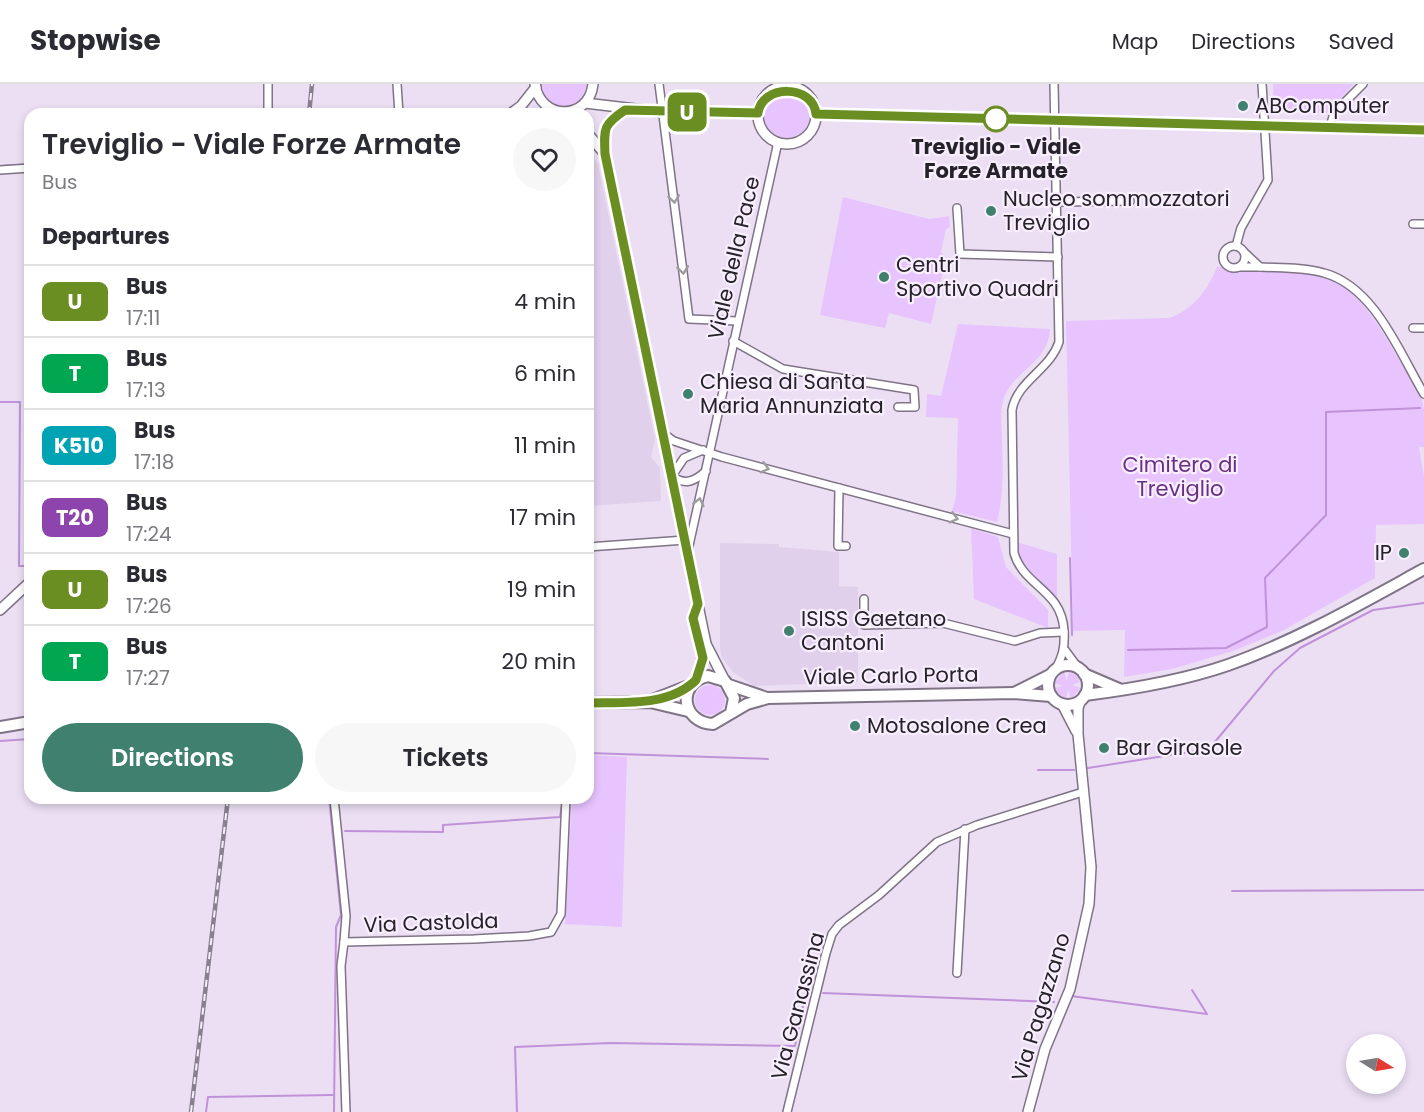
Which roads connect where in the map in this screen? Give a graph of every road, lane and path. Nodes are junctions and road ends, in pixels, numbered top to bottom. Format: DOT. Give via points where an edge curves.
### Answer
graph roads {
  1 [pos="268,84"];
  2 [pos="397,84"];
  3 [pos="658,84"];
  4 [pos="1054,84"];
  5 [pos="1262,84"];
  6 [pos="1363,84"];
  7 [pos="536,85"];
  8 [pos="786,85"];
  9 [pos="593,86"];
  10 [pos="544,104"];
  11 [pos="605,104"];
  12 [pos="521,106"];
  13 [pos="268,108"];
  14 [pos="399,108"];
  15 [pos="518,108"];
  16 [pos="552,108"];
  17 [pos="581,108"];
  18 [pos="625,110"];
  19 [pos="661,112"];
  20 [pos="758,113"];
  21 [pos="816,114"];
  22 [pos="1055,121"];
  23 [pos="1264,126"];
  24 [pos="1329,127"];
  25 [pos="1424,130"];
  26 [pos="594,141"];
  27 [pos="778,142"];
  28 [pos="605,154"];
  29 [pos="24,168"];
  30 [pos="0,170"];
  31 [pos="1130,201"];
  32 [pos="1057,202"];
  33 [pos="957,208"];
  34 [pos="1413,224"];
  35 [pos="1424,224"];
  36 [pos="1236,246"];
  37 [pos="1244,253"];
  38 [pos="1058,257"];
  39 [pos="1239,267"];
  40 [pos="1260,267"];
  41 [pos="737,321"];
  42 [pos="1413,328"];
  43 [pos="1424,328"];
  44 [pos="733,341"];
  45 [pos="1424,394"];
  46 [pos="898,407"];
  47 [pos="664,434"];
  48 [pos="706,451"];
  49 [pos="706,471"];
  50 [pos="672,476"];
  51 [pos="839,488"];
  52 [pos="1013,534"];
  53 [pos="685,540"];
  54 [pos="846,546"];
  55 [pos="594,547"];
  56 [pos="688,551"];
  57 [pos="1424,570"];
  58 [pos="24,588"];
  59 [pos="864,599"];
  60 [pos="0,610"];
  61 [pos="1064,632"];
  62 [pos="706,644"];
  63 [pos="1065,650"];
  64 [pos="1081,671"];
  65 [pos="1053,673"];
  66 [pos="694,682"];
  67 [pos="727,683"];
  68 [pos="1120,689"];
  69 [pos="1014,693"];
  70 [pos="1051,696"];
  71 [pos="768,698"];
  72 [pos="1083,698"];
  73 [pos="650,702"];
  74 [pos="594,703"];
  75 [pos="1062,704"];
  76 [pos="688,711"];
  77 [pos="731,713"];
  78 [pos="24,723"];
  79 [pos="0,727"];
  80 [pos="1078,734"];
  81 [pos="1083,792"];
  82 [pos="334,804"];
  83 [pos="566,804"];
  84 [pos="965,829"];
  85 [pos="344,942"];
  86 [pos="957,973"];
  87 [pos="346,1112"];
  88 [pos="787,1112"];
  89 [pos="1028,1112"];
  1 -- 13 [label="street"];
  2 -- 14 [label="street"];
  3 -- 19 [label="street"];
  4 -- 22 [label="street"];
  5 -- 23 [label="street"];
  6 -- 24 [label="street" via="1334,113"];
  7 -- 10 [label="street"];
  7 -- 12 [label="street"];
  8 -- 20 [label="street" via="767,93"];
  8 -- 21 [label="street" via="807,94"];
  9 -- 11 [label="street"];
  9 -- 17 [label="street"];
  10 -- 12 [label="street"];
  10 -- 16 [label="street"];
  11 -- 17 [label="street"];
  11 -- 18 [label="street"];
  12 -- 15 [label="street"];
  18 -- 19 [label="street"];
  18 -- 28 [label="street" via="605,129"];
  19 -- 20 [label="street"];
  19 -- 41 [label="street, one-way" via="688,317 695,321"];
  20 -- 27 [label="street" via="763,131"];
  21 -- 22 [label="street"];
  21 -- 27 [label="street" via="813,127 804,138 792,143"];
  22 -- 23 [label="street"];
  22 -- 32 [label="street"];
  23 -- 24 [label="street"];
  23 -- 36 [label="street" via="1268,180 1241,228"];
  24 -- 25 [label="street"];
  26 -- 28 [label="street"];
  27 -- 41 [label="street, Viale della Pace"];
  28 -- 47 [label="street"];
  29 -- 30 [label="street"];
  31 -- 32 [label="street"];
  32 -- 38 [label="street"];
  33 -- 38 [label="street" via="960,254"];
  34 -- 35 [label="street"];
  36 -- 37 [label="street"];
  36 -- 39 [label="street" via="1226,250 1224,260 1230,267"];
  37 -- 39 [label="street" via="1244,262"];
  37 -- 40 [label="street"];
  38 -- 52 [label="street" via="1059,342 1051,359 1018,393 1012,408"];
  39 -- 40 [label="street"];
  40 -- 45 [label="street" via="1324,273 1356,288 1375,310"];
  41 -- 44 [label="street, Viale della Pace"];
  42 -- 43 [label="street"];
  44 -- 46 [label="street" via="783,369 914,390 915,407"];
  44 -- 48 [label="street, Viale della Pace"];
  47 -- 48 [label="street"];
  47 -- 50 [label="street"];
  48 -- 49 [label="street, Viale della Pace"];
  48 -- 50 [label="street" via="684,458"];
  48 -- 51 [label="street, one-way"];
  49 -- 50 [label="street" via="690,481 678,481"];
  56 -- 49 [label="street, Viale della Pace, one-way"];
  50 -- 53 [label="street"];
  51 -- 52 [label="street, one-way"];
  51 -- 54 [label="street" via="838,546"];
  52 -- 61 [label="street" via="1017,562 1060,609"];
  53 -- 55 [label="street"];
  53 -- 56 [label="street"];
  56 -- 62 [label="street"];
  57 -- 68 [label="main road" via="1307,632 1254,655 1191,676"];
  58 -- 60 [label="street"];
  59 -- 61 [label="street" via="864,625 943,623 1015,641 1040,633"];
  61 -- 63 [label="street"];
  62 -- 66 [label="street"];
  62 -- 67 [label="street"];
  63 -- 64 [label="street"];
  63 -- 65 [label="street"];
  64 -- 65 [label="main road, Viale Carlo Porta" via="1067,665"];
  64 -- 68 [label="main road"];
  64 -- 72 [label="main road" via="1088,684"];
  65 -- 69 [label="main road, Viale Carlo Porta"];
  65 -- 70 [label="main road" via="1048,686"];
  66 -- 67 [label="main road, Viale Carlo Porta" via="714,676"];
  66 -- 73 [label="main road"];
  66 -- 76 [label="main road" via="686,698"];
  67 -- 71 [label="main road, Viale Carlo Porta"];
  67 -- 77 [label="main road" via="734,698"];
  68 -- 72 [label="main road"];
  69 -- 70 [label="main road, Viale Carlo Porta"];
  69 -- 71 [label="main road, Viale Carlo Porta"];
  70 -- 75 [label="main road"];
  71 -- 77 [label="main road, Viale Carlo Porta"];
  72 -- 75 [label="main road" via="1072,705"];
  72 -- 80 [label="street, Via Pagazzano"];
  73 -- 74 [label="main road"];
  73 -- 76 [label="main road, Viale Carlo Porta"];
  75 -- 80 [label="street, Via Pagazzano"];
  76 -- 77 [label="main road, Viale Carlo Porta" via="698,722 713,724"];
  78 -- 79 [label="main road"];
  80 -- 81 [label="street, Via Pagazzano"];
  81 -- 84 [label="street, Via Ganassina"];
  81 -- 89 [label="street, Via Pagazzano" via="1091,867 1089,904 1070,989 1045,1049"];
  82 -- 85 [label="street" via="346,916"];
  83 -- 85 [label="street, Via Castolda" via="561,914 551,932 496,938"];
  84 -- 86 [label="street"];
  84 -- 88 [label="street, Via Ganassina" via="937,842 832,934"];
  85 -- 87 [label="street, Via Castolda" via="341,966"];
}
